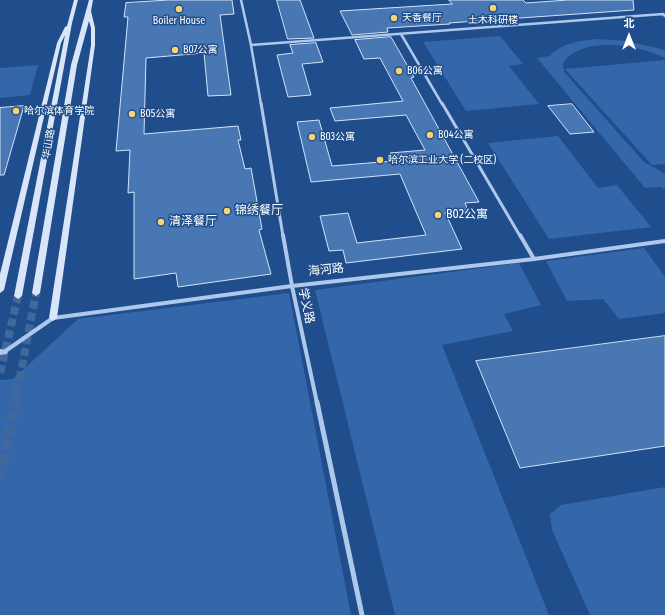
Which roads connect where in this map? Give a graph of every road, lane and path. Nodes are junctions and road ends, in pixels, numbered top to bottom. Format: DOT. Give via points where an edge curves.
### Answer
graph roads {
  1 [pos="76,0"];
  2 [pos="91,0"];
  3 [pos="241,0"];
  4 [pos="89,10"];
  5 [pos="665,16"];
  6 [pos="70,23"];
  7 [pos="401,34"];
  8 [pos="251,45"];
  9 [pos="665,242"];
  10 [pos="534,259"];
  11 [pos="292,286"];
  12 [pos="0,290"];
  13 [pos="36,293"];
  14 [pos="18,296"];
  15 [pos="53,318"];
  16 [pos="2,352"];
  17 [pos="362,615"];
  1 -- 6 [label="main road"];
  2 -- 4 [label="main road, 华山路"];
  3 -- 8 [label="street, 学义路"];
  4 -- 13 [label="main road, 华山路" via="76,56 54,174"];
  4 -- 15 [label="main road" via="93,45"];
  5 -- 7 [label="street" via="663,14"];
  6 -- 12 [label="main road, 华山路" via="59,43"];
  6 -- 14 [label="main road"];
  7 -- 8 [label="street"];
  7 -- 10 [label="street"];
  8 -- 11 [label="street, 学义路"];
  9 -- 10 [label="street, 海河路"];
  10 -- 11 [label="street, 海河路"];
  11 -- 15 [label="street, 海河路"];
  11 -- 17 [label="street, 学义路"];
  15 -- 16 [label="street, 海河路"];
}
